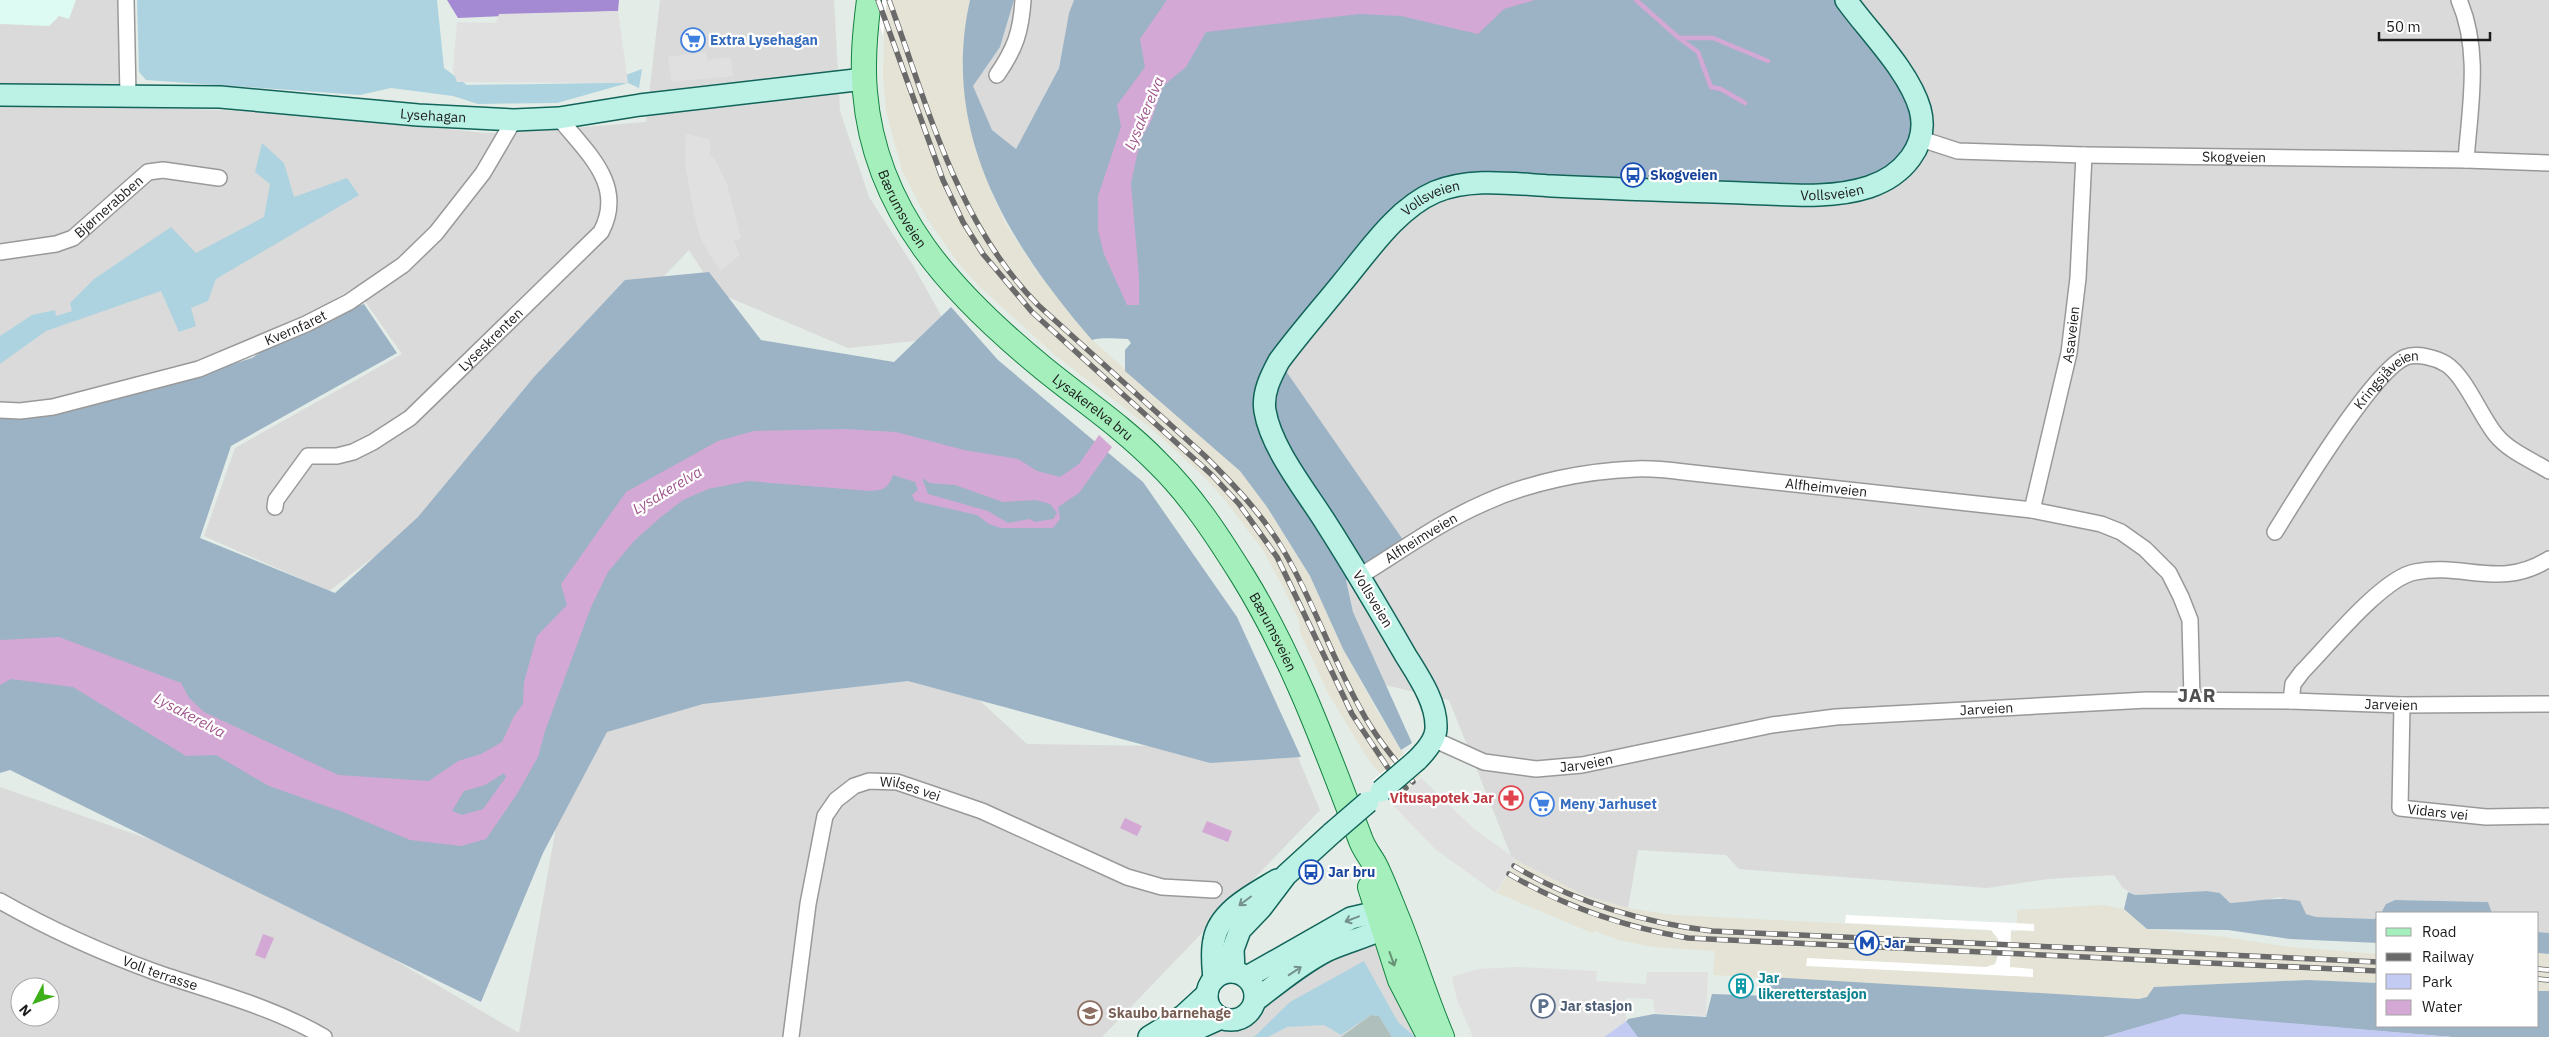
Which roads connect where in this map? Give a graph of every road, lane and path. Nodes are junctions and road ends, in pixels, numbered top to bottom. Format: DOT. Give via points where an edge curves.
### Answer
graph roads {
  1 [pos="126,0"];
  2 [pos="869,0"];
  3 [pos="1023,0"];
  4 [pos="1846,0"];
  5 [pos="2459,0"];
  6 [pos="997,75"];
  7 [pos="864,79"];
  8 [pos="0,95"];
  9 [pos="128,95"];
  10 [pos="560,118"];
  11 [pos="514,120"];
  12 [pos="1920,139"];
  13 [pos="2084,155"];
  14 [pos="2466,160"];
  15 [pos="2549,163"];
  16 [pos="219,178"];
  17 [pos="0,252"];
  18 [pos="1044,368"];
  19 [pos="0,410"];
  20 [pos="1141,446"];
  21 [pos="2549,472"];
  22 [pos="276,507"];
  23 [pos="2032,510"];
  24 [pos="2275,532"];
  25 [pos="2549,559"];
  26 [pos="1360,576"];
  27 [pos="2192,699"];
  28 [pos="2291,701"];
  29 [pos="2549,704"];
  30 [pos="2402,706"];
  31 [pos="1433,739"];
  32 [pos="2549,816"];
  33 [pos="1286,875"];
  34 [pos="1214,890"];
  35 [pos="0,901"];
  36 [pos="1386,921"];
  37 [pos="1240,974"];
  38 [pos="1210,986"];
  39 [pos="1256,1000"];
  40 [pos="1221,1018"];
  41 [pos="324,1037"];
  42 [pos="791,1037"];
  43 [pos="1149,1037"];
  44 [pos="1179,1037"];
  45 [pos="1430,1037"];
  46 [pos="1442,1037"];
  1 -- 9 [label="street"];
  2 -- 7 [label="main road, Bærumsveien"];
  3 -- 6 [label="street" via="1022,26"];
  4 -- 12 [label="main road, Vollsveien" via="1907,82 1920,109"];
  5 -- 14 [label="street" via="2469,23 2472,49"];
  7 -- 10 [label="main road, Lysehagan" via="640,105"];
  7 -- 18 [label="main road, Bærumsveien" via="867,112 877,154 892,194 910,227 930,258 962,294"];
  8 -- 9 [label="main road, Lysehagan"];
  9 -- 11 [label="main road, Lysehagan" via="230,98"];
  10 -- 11 [label="main road, Lysehagan"];
  10 -- 22 [label="street, Lyseskrenten" via="607,181 609,218 600,232 410,418 353,452 337,456 308,456 276,500"];
  11 -- 19 [label="street, Kvernfaret" via="483,173 441,227 402,265 349,302 306,324 199,369 53,407"];
  12 -- 13 [label="street, Skogveien" via="1958,151"];
  12 -- 26 [label="main road, Vollsveien" via="1915,153 1903,168 1888,179 1837,194 1485,183 1435,192 1412,206 1382,236 1290,346 1270,378 1265,396 1266,417 1275,441"];
  13 -- 14 [label="street, Skogveien"];
  13 -- 23 [label="street, Asaveien" via="2078,278 2069,354"];
  14 -- 15 [label="street, Skogveien"];
  16 -- 17 [label="street, Bjørnerabben" via="163,170 148,172 73,238 56,244"];
  18 -- 20 [label="main road, Lysakerelva bru"];
  20 -- 36 [label="main road, Bærumsveien" via="1191,500 1245,579 1306,703 1362,844 1375,865"];
  21 -- 24 [label="street, Kringsjåveien" via="2511,449 2497,436 2458,376 2447,365 2423,356 2406,357 2386,373 2354,414"];
  23 -- 26 [label="street, Alfheimveien" via="1637,468 1538,484 1484,503 1440,526"];
  23 -- 27 [label="street, Alfheimveien" via="2101,524 2121,532 2145,549 2169,573 2190,620"];
  25 -- 28 [label="street" via="2516,574 2496,576 2432,570 2414,572 2397,579 2374,597 2302,672 2293,684"];
  26 -- 31 [label="main road, Vollsveien" via="1427,694 1435,715"];
  27 -- 28 [label="street, Jarveien"];
  27 -- 31 [label="street, Jarveien" via="1836,717 1772,725 1582,765 1536,769 1484,762"];
  28 -- 30 [label="street, Jarveien"];
  29 -- 30 [label="street, Jarveien"];
  30 -- 32 [label="street, Vidars vei" via="2400,808 2486,816"];
  31 -- 33 [label="main road, bridge" via="1417,760"];
  33 -- 37 [label="main road" via="1234,939"];
  33 -- 38 [label="main road, one-way" via="1240,904 1220,924 1213,948"];
  34 -- 42 [label="street, Wilses vei" via="1162,887 1128,877 982,811 897,782 869,781 854,786 836,800 825,816 808,904"];
  35 -- 41 [label="street, Voll terrasse" via="91,948 250,1002"];
  36 -- 37 [label="main road, one-way" via="1351,918"];
  39 -- 36 [label="main road, one-way" via="1326,952"];
  36 -- 45 [label="main road, Bærumsveien, one-way" via="1400,980"];
  36 -- 46 [label="main road, Bærumsveien"];
  37 -- 38 [label="main road" via="1220,975"];
  37 -- 39 [label="main road" via="1252,984"];
  38 -- 40 [label="main road" via="1211,1010"];
  38 -- 43 [label="main road" via="1183,1016"];
  39 -- 40 [label="main road" via="1244,1017 1236,1020"];
  40 -- 44 [label="main road"];
}
